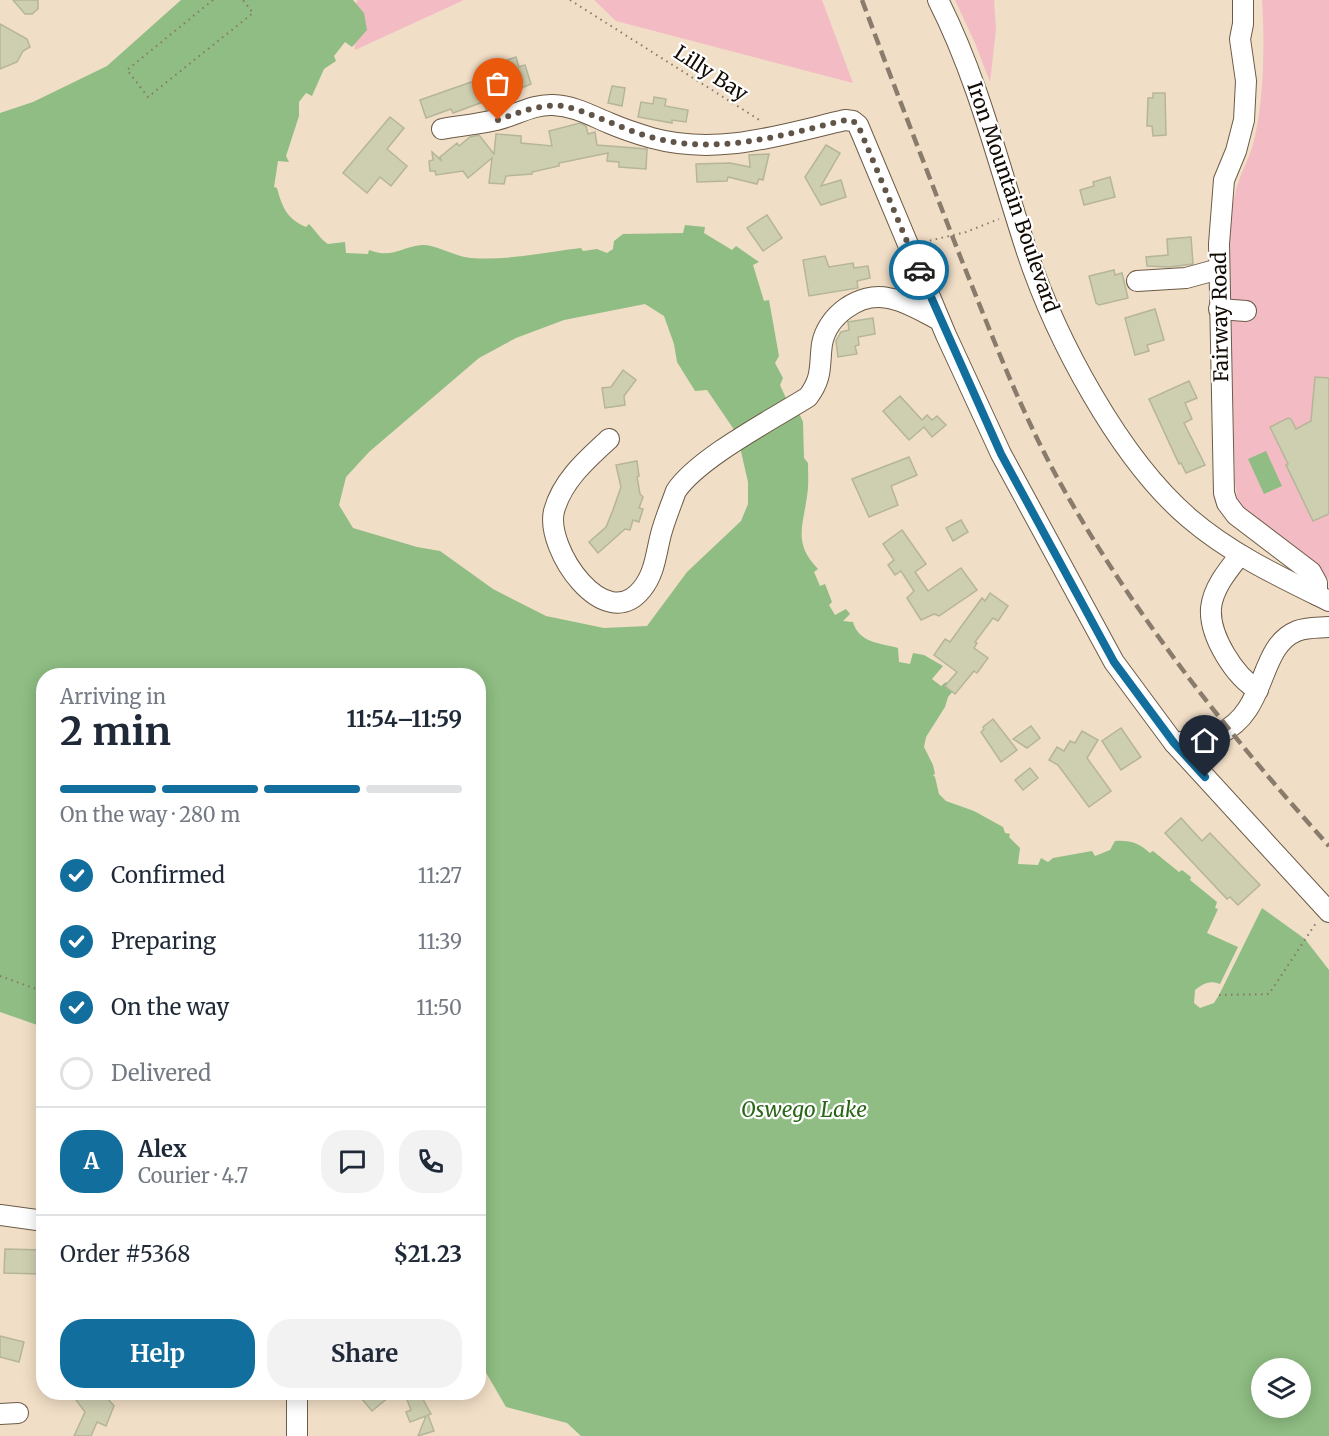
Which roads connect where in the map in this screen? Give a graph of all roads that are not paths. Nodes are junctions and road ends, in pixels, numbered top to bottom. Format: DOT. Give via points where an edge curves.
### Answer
graph roads {
  1 [pos="938,0"];
  2 [pos="1243,0"];
  3 [pos="442,129"];
  4 [pos="1219,269"];
  5 [pos="1137,281"];
  6 [pos="1219,309"];
  7 [pos="1246,311"];
  8 [pos="939,320"];
  9 [pos="609,439"];
  10 [pos="1240,555"];
  11 [pos="1323,598"];
  12 [pos="1329,627"];
  13 [pos="1258,690"];
  14 [pos="1174,743"];
  15 [pos="1329,912"];
  16 [pos="0,1215"];
  17 [pos="36,1220"];
  18 [pos="297,1400"];
  19 [pos="297,1436"];
  1 -- 10 [label="street, Iron Mountain Boulevard" via="977,88 1037,280 1056,324 1130,454 1188,517"];
  2 -- 4 [label="street, Fairway Road" via="1240,39 1246,81 1244,120 1224,180"];
  3 -- 8 [label="street" via="498,120 549,105 580,110 627,130 684,145 742,144 853,121 858,125"];
  4 -- 5 [label="street" via="1186,278"];
  4 -- 6 [label="street, Fairway Road"];
  6 -- 7 [label="street"];
  6 -- 11 [label="street, Fairway Road" via="1227,503 1236,515 1311,572"];
  8 -- 9 [label="street" via="886,297 843,308 829,325 822,344 821,370 808,397 684,479 676,490 649,579 635,596 614,602 604,601 583,585 553,533 554,512 561,492 581,465"];
  8 -- 14 [label="street" via="1001,454 1114,662"];
  10 -- 11 [label="street, Iron Mountain Boulevard"];
  10 -- 13 [label="street" via="1222,578 1211,608 1215,630 1231,663 1243,680"];
  12 -- 13 [label="street" via="1304,629 1284,639"];
  13 -- 14 [label="street" via="1247,713 1227,730 1217,736"];
  14 -- 15 [label="street"];
  16 -- 17 [label="street"];
  18 -- 19 [label="street"];
}
